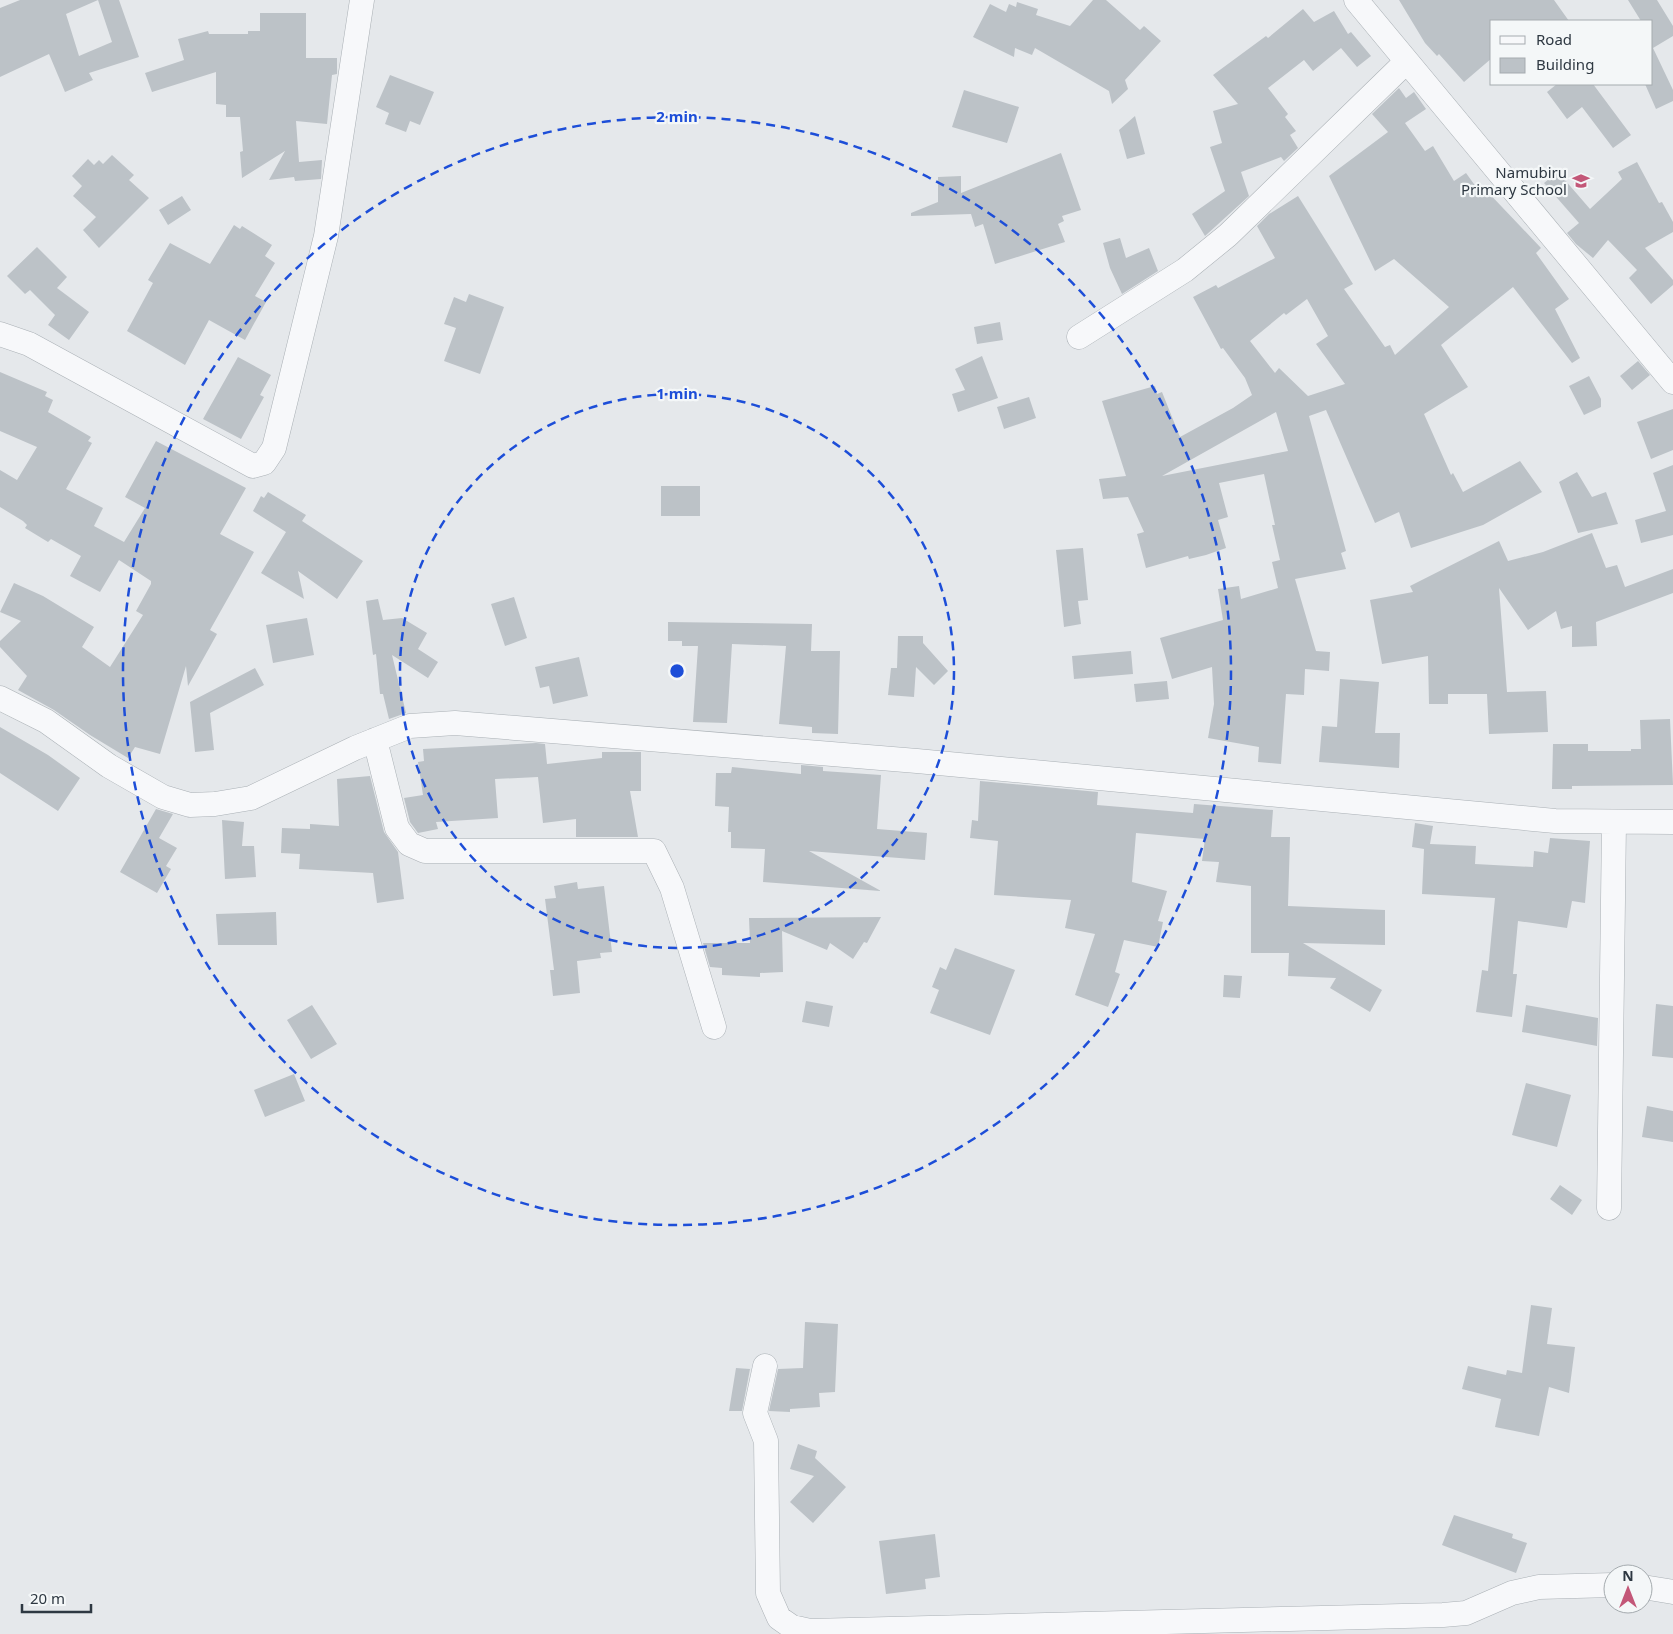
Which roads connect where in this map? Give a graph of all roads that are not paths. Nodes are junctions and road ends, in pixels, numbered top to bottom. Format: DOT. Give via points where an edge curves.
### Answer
graph roads {
  1 [pos="362,0"];
  2 [pos="1356,0"];
  3 [pos="1406,62"];
  4 [pos="0,334"];
  5 [pos="1079,337"];
  6 [pos="1673,382"];
  7 [pos="0,698"];
  8 [pos="375,740"];
  9 [pos="1673,822"];
  10 [pos="1614,823"];
  11 [pos="714,1027"];
  12 [pos="1609,1208"];
  13 [pos="765,1366"];
  14 [pos="1603,1585"];
  15 [pos="1653,1589"];
  16 [pos="1673,1592"];
  1 -- 4 [label="street" via="326,236 274,448 264,463 253,466 29,344"];
  2 -- 3 [label="street"];
  3 -- 5 [label="street" via="1228,235 1185,270"];
  3 -- 6 [label="street"];
  7 -- 8 [label="street" via="46,721 109,766 156,792 190,806 251,798"];
  8 -- 10 [label="street" via="410,726 455,723 917,761 1556,821"];
  8 -- 11 [label="street" via="397,828 409,844 425,851 654,851 672,888"];
  9 -- 10 [label="street"];
  10 -- 12 [label="street"];
  13 -- 14 [label="street" via="755,1413 766,1441 768,1594 780,1618 792,1627 810,1631 1443,1615 1466,1613 1512,1593 1539,1587"];
  15 -- 16 [label="street"];
}
